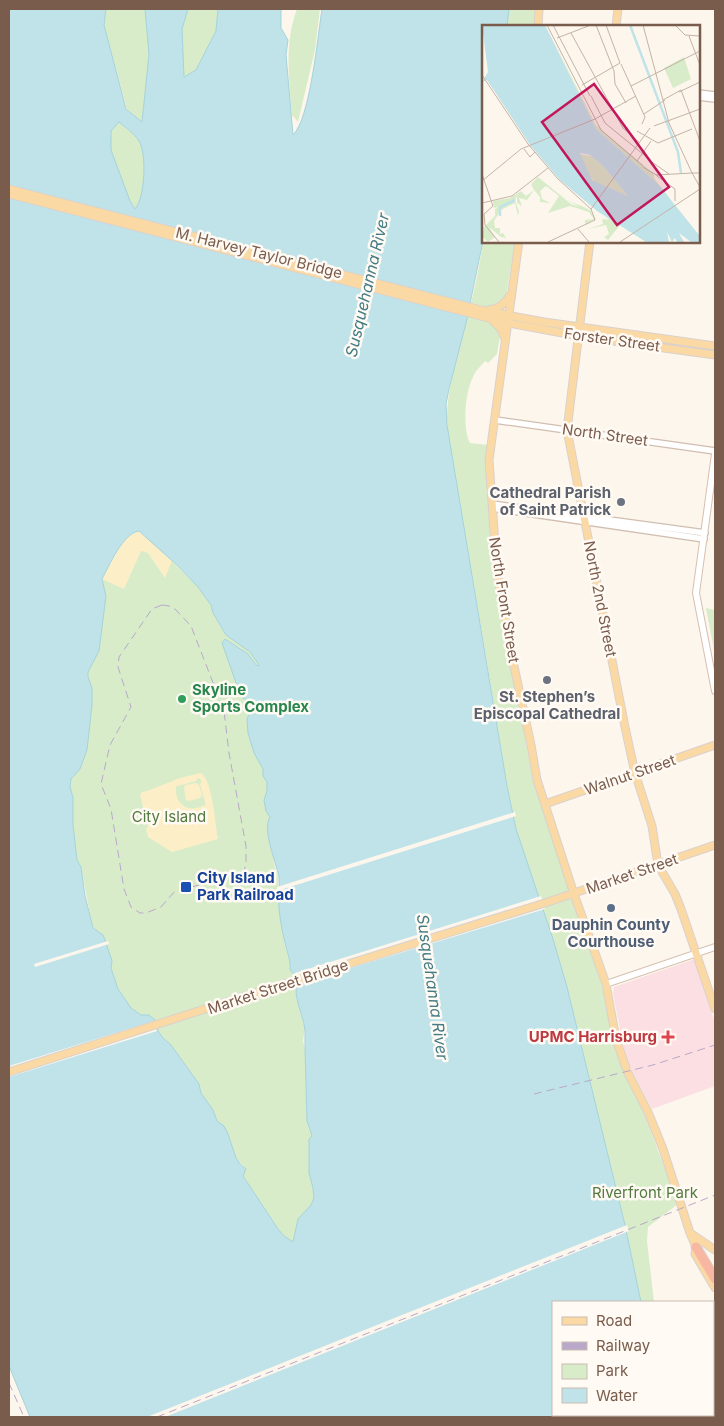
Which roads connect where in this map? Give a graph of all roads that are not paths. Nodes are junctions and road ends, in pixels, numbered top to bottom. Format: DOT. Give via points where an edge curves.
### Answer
graph roads {
  1 [pos="539,9"];
  2 [pos="618,9"];
  3 [pos="538,25"];
  4 [pos="616,25"];
  5 [pos="699,93"];
  6 [pos="715,95"];
  7 [pos="699,97"];
  8 [pos="715,99"];
  9 [pos="9,189"];
  10 [pos="9,194"];
  11 [pos="519,242"];
  12 [pos="590,242"];
  13 [pos="513,292"];
  14 [pos="476,311"];
  15 [pos="486,314"];
  16 [pos="509,319"];
  17 [pos="580,327"];
  18 [pos="578,336"];
  19 [pos="506,342"];
  20 [pos="715,346"];
  21 [pos="715,355"];
  22 [pos="495,420"];
  23 [pos="567,430"];
  24 [pos="715,453"];
  25 [pos="492,506"];
  26 [pos="584,520"];
  27 [pos="705,536"];
  28 [pos="715,691"];
  29 [pos="715,745"];
  30 [pos="635,773"];
  31 [pos="545,804"];
  32 [pos="715,845"];
  33 [pos="658,865"];
  34 [pos="574,894"];
  35 [pos="548,902"];
  36 [pos="715,948"];
  37 [pos="696,954"];
  38 [pos="606,984"];
  39 [pos="715,1009"];
  40 [pos="9,1072"];
  41 [pos="690,1233"];
  42 [pos="696,1247"];
  43 [pos="715,1250"];
  44 [pos="715,1279"];
  45 [pos="715,1288"];
  1 -- 3 [label="main road"];
  2 -- 4 [label="main road"];
  5 -- 6 [label="street"];
  7 -- 8 [label="street"];
  9 -- 14 [label="main road, M. Harvey Taylor Bridge"];
  10 -- 14 [label="main road, M. Harvey Taylor Bridge"];
  11 -- 13 [label="main road, North Front Street"];
  12 -- 17 [label="main road, North 2nd Street"];
  13 -- 15 [label="main road" via="500,307"];
  13 -- 16 [label="main road, North Front Street"];
  14 -- 15 [label="main road, M. Harvey Taylor Bridge"];
  15 -- 16 [label="main road, M. Harvey Taylor Bridge"];
  15 -- 19 [label="main road" via="500,326"];
  16 -- 17 [label="main road, Forster Street"];
  16 -- 18 [label="main road, Forster Street"];
  16 -- 19 [label="main road, North Front Street"];
  17 -- 18 [label="main road, North 2nd Street"];
  17 -- 20 [label="main road, Forster Street"];
  18 -- 21 [label="main road, Forster Street"];
  18 -- 23 [label="main road, North 2nd Street"];
  19 -- 22 [label="main road, North Front Street"];
  22 -- 23 [label="street, North Street"];
  22 -- 25 [label="main road, North Front Street" via="489,460"];
  23 -- 24 [label="street, North Street"];
  23 -- 26 [label="main road, North 2nd Street"];
  24 -- 27 [label="main road"];
  25 -- 26 [label="street"];
  25 -- 31 [label="main road, North Front Street" via="497,572 512,657 537,780"];
  26 -- 27 [label="street"];
  26 -- 30 [label="main road, North 2nd Street"];
  27 -- 28 [label="main road" via="696,593"];
  29 -- 30 [label="main road, Walnut Street"];
  30 -- 31 [label="main road, Walnut Street"];
  30 -- 33 [label="main road, North 2nd Street" via="652,826"];
  31 -- 34 [label="main road, North Front Street"];
  32 -- 33 [label="main road, Market Street"];
  33 -- 34 [label="main road, Market Street"];
  33 -- 37 [label="main road" via="675,894"];
  34 -- 35 [label="main road, Market Street"];
  34 -- 38 [label="main road, North Front Street"];
  35 -- 40 [label="main road, Market Street Bridge"];
  36 -- 37 [label="main road"];
  37 -- 38 [label="main road"];
  37 -- 39 [label="main road"];
  38 -- 41 [label="main road, North Front Street" via="616,1039 663,1149"];
  41 -- 42 [label="main road, North Front Street"];
  41 -- 43 [label="main road"];
  42 -- 44 [label="highway"];
  42 -- 45 [label="main road, North Front Street" via="695,1254"];
}
